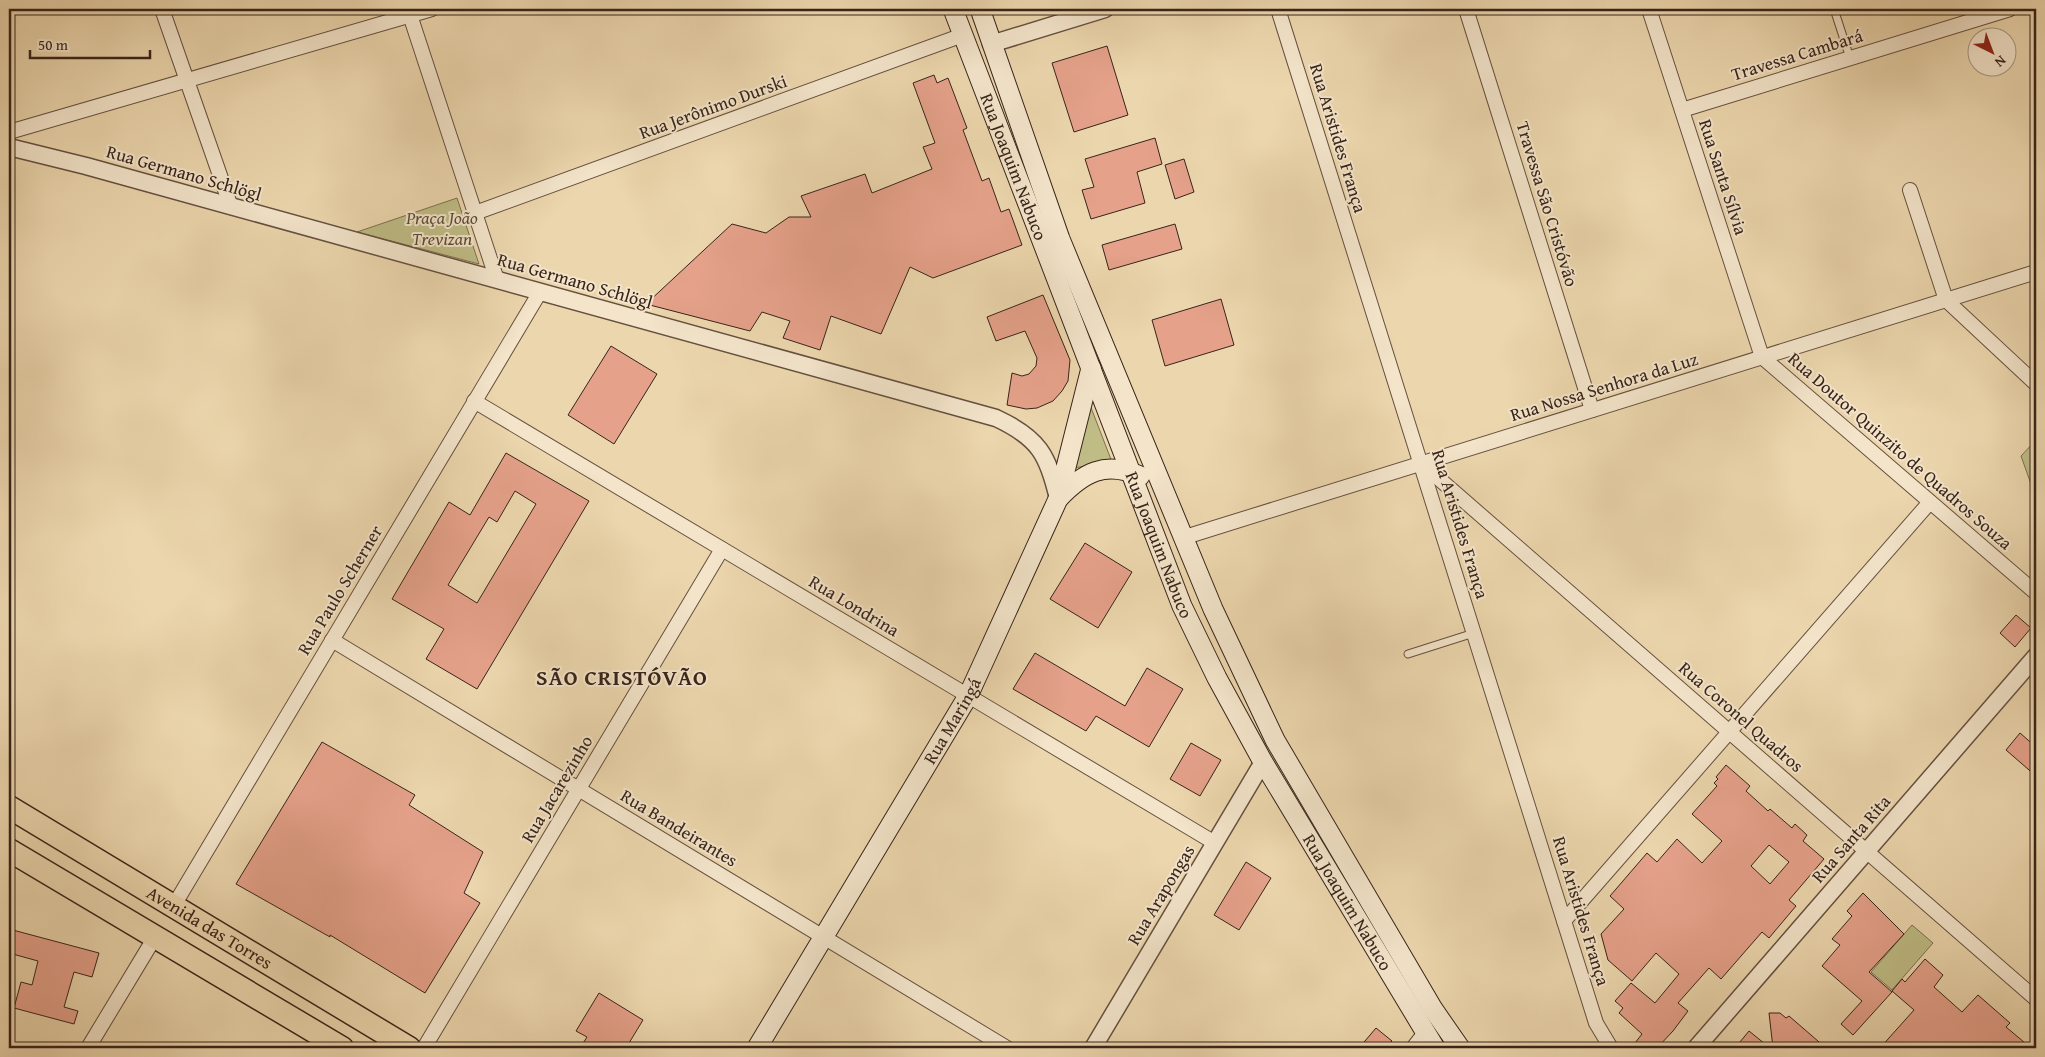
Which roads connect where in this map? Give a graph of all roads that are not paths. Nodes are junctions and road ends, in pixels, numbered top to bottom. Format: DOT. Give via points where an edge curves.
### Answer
graph roads {
  1 [pos="162,9"];
  2 [pos="432,9"];
  3 [pos="953,9"];
  4 [pos="980,9"];
  5 [pos="1105,9"];
  6 [pos="1278,9"];
  7 [pos="1466,9"];
  8 [pos="1648,9"];
  9 [pos="1834,9"];
  10 [pos="2010,9"];
  11 [pos="409,12"];
  12 [pos="963,35"];
  13 [pos="991,44"];
  14 [pos="1850,58"];
  15 [pos="187,80"];
  16 [pos="1682,110"];
  17 [pos="9,132"];
  18 [pos="9,147"];
  19 [pos="1910,190"];
  20 [pos="232,207"];
  21 [pos="475,213"];
  22 [pos="2036,272"];
  23 [pos="497,280"];
  24 [pos="540,292"];
  25 [pos="1946,300"];
  26 [pos="1762,357"];
  27 [pos="1091,368"];
  28 [pos="2036,384"];
  29 [pos="474,402"];
  30 [pos="1592,410"];
  31 [pos="1421,464"];
  32 [pos="1130,471"];
  33 [pos="1165,495"];
  34 [pos="1058,499"];
  35 [pos="1930,502"];
  36 [pos="1182,538"];
  37 [pos="722,549"];
  38 [pos="2036,594"];
  39 [pos="1474,633"];
  40 [pos="332,640"];
  41 [pos="1408,654"];
  42 [pos="2036,656"];
  43 [pos="968,696"];
  44 [pos="1729,732"];
  45 [pos="1276,740"];
  46 [pos="1263,762"];
  47 [pos="579,789"];
  48 [pos="9,807"];
  49 [pos="1215,844"];
  50 [pos="9,850"];
  51 [pos="1867,851"];
  52 [pos="172,907"];
  53 [pos="1564,921"];
  54 [pos="155,937"];
  55 [pos="824,937"];
  56 [pos="2036,999"];
  57 [pos="1424,1044"];
  58 [pos="88,1048"];
  59 [pos="342,1048"];
  60 [pos="409,1048"];
  61 [pos="424,1048"];
  62 [pos="757,1048"];
  63 [pos="1007,1048"];
  64 [pos="1093,1048"];
  65 [pos="1460,1048"];
  66 [pos="1611,1048"];
  67 [pos="1696,1048"];
  1 -- 15 [label="street"];
  2 -- 11 [label="street"];
  3 -- 12 [label="main road, Rua Joaquim Nabuco"];
  4 -- 13 [label="main road, Rua Joaquim Nabuco"];
  5 -- 13 [label="street"];
  6 -- 31 [label="street, Rua Aristides França"];
  7 -- 30 [label="street, Travessa São Cristóvão"];
  8 -- 16 [label="street, Rua Santa Sílvia"];
  9 -- 14 [label="lane"];
  10 -- 14 [label="street, Travessa Cambará"];
  11 -- 15 [label="street"];
  11 -- 21 [label="street"];
  12 -- 21 [label="street, Rua Jerônimo Durski"];
  12 -- 27 [label="main road, Rua Joaquim Nabuco"];
  13 -- 33 [label="main road, Rua Joaquim Nabuco" via="1060,239"];
  14 -- 16 [label="street, Travessa Cambará"];
  15 -- 17 [label="street"];
  15 -- 20 [label="street"];
  16 -- 26 [label="street, Rua Santa Sílvia"];
  18 -- 20 [label="street, Rua Germano Schlögl"];
  19 -- 25 [label="street"];
  20 -- 23 [label="street, Rua Germano Schlögl"];
  21 -- 23 [label="street"];
  22 -- 25 [label="street, Rua Nossa Senhora da Luz"];
  23 -- 24 [label="street, Rua Germano Schlögl"];
  24 -- 29 [label="street, Rua Paulo Scherner"];
  24 -- 34 [label="street, Rua Germano Schlögl" via="996,418 1015,427 1040,448 1048,461"];
  25 -- 26 [label="street, Rua Nossa Senhora da Luz"];
  25 -- 28 [label="street"];
  26 -- 30 [label="street, Rua Nossa Senhora da Luz"];
  26 -- 35 [label="street, Rua Doutor Quinzito de Quadros Souza"];
  27 -- 32 [label="main road, Rua Joaquim Nabuco"];
  27 -- 34 [label="main road, Rua Maringá"];
  29 -- 37 [label="street, Rua Londrina"];
  29 -- 40 [label="street, Rua Paulo Scherner"];
  30 -- 31 [label="street, Rua Nossa Senhora da Luz"];
  31 -- 36 [label="street, Rua Nossa Senhora da Luz"];
  31 -- 39 [label="street, Rua Aristides França"];
  31 -- 44 [label="street, Rua Coronel Quadros"];
  32 -- 33 [label="main road" via="1150,480"];
  32 -- 34 [label="main road" via="1103,469 1092,472 1072,484"];
  32 -- 46 [label="main road, Rua Joaquim Nabuco" via="1182,606"];
  33 -- 36 [label="main road, Rua Joaquim Nabuco"];
  34 -- 43 [label="main road, Rua Maringá"];
  35 -- 38 [label="street, Rua Doutor Quinzito de Quadros Souza"];
  35 -- 44 [label="street"];
  36 -- 45 [label="main road, Rua Joaquim Nabuco" via="1239,667"];
  37 -- 43 [label="street, Rua Londrina"];
  37 -- 47 [label="street, Rua Jacarezinho"];
  39 -- 41 [label="lane"];
  39 -- 53 [label="street, Rua Aristides França"];
  40 -- 47 [label="street, Rua Bandeirantes"];
  40 -- 52 [label="street, Rua Paulo Scherner"];
  42 -- 51 [label="street, Rua Santa Rita"];
  43 -- 49 [label="street, Rua Londrina"];
  43 -- 55 [label="main road, Rua Maringá"];
  44 -- 51 [label="street, Rua Coronel Quadros"];
  44 -- 53 [label="street"];
  45 -- 46 [label="main road"];
  45 -- 65 [label="main road, Rua Joaquim Nabuco" via="1433,1009"];
  46 -- 49 [label="street, Rua Arapongas"];
  46 -- 57 [label="main road, Rua Joaquim Nabuco"];
  47 -- 55 [label="street, Rua Bandeirantes"];
  47 -- 61 [label="street, Rua Jacarezinho"];
  48 -- 52 [label="highway, Avenida das Torres"];
  49 -- 64 [label="street, Rua Arapongas"];
  50 -- 54 [label="highway, Avenida das Torres"];
  51 -- 56 [label="street, Rua Coronel Quadros"];
  51 -- 67 [label="street, Rua Santa Rita"];
  52 -- 60 [label="highway, Avenida das Torres"];
  53 -- 66 [label="street, Rua Aristides França" via="1596,1022"];
  54 -- 58 [label="street"];
  54 -- 59 [label="highway, Avenida das Torres"];
  55 -- 62 [label="main road, Rua Maringá"];
  55 -- 63 [label="street, Rua Bandeirantes"];
}
